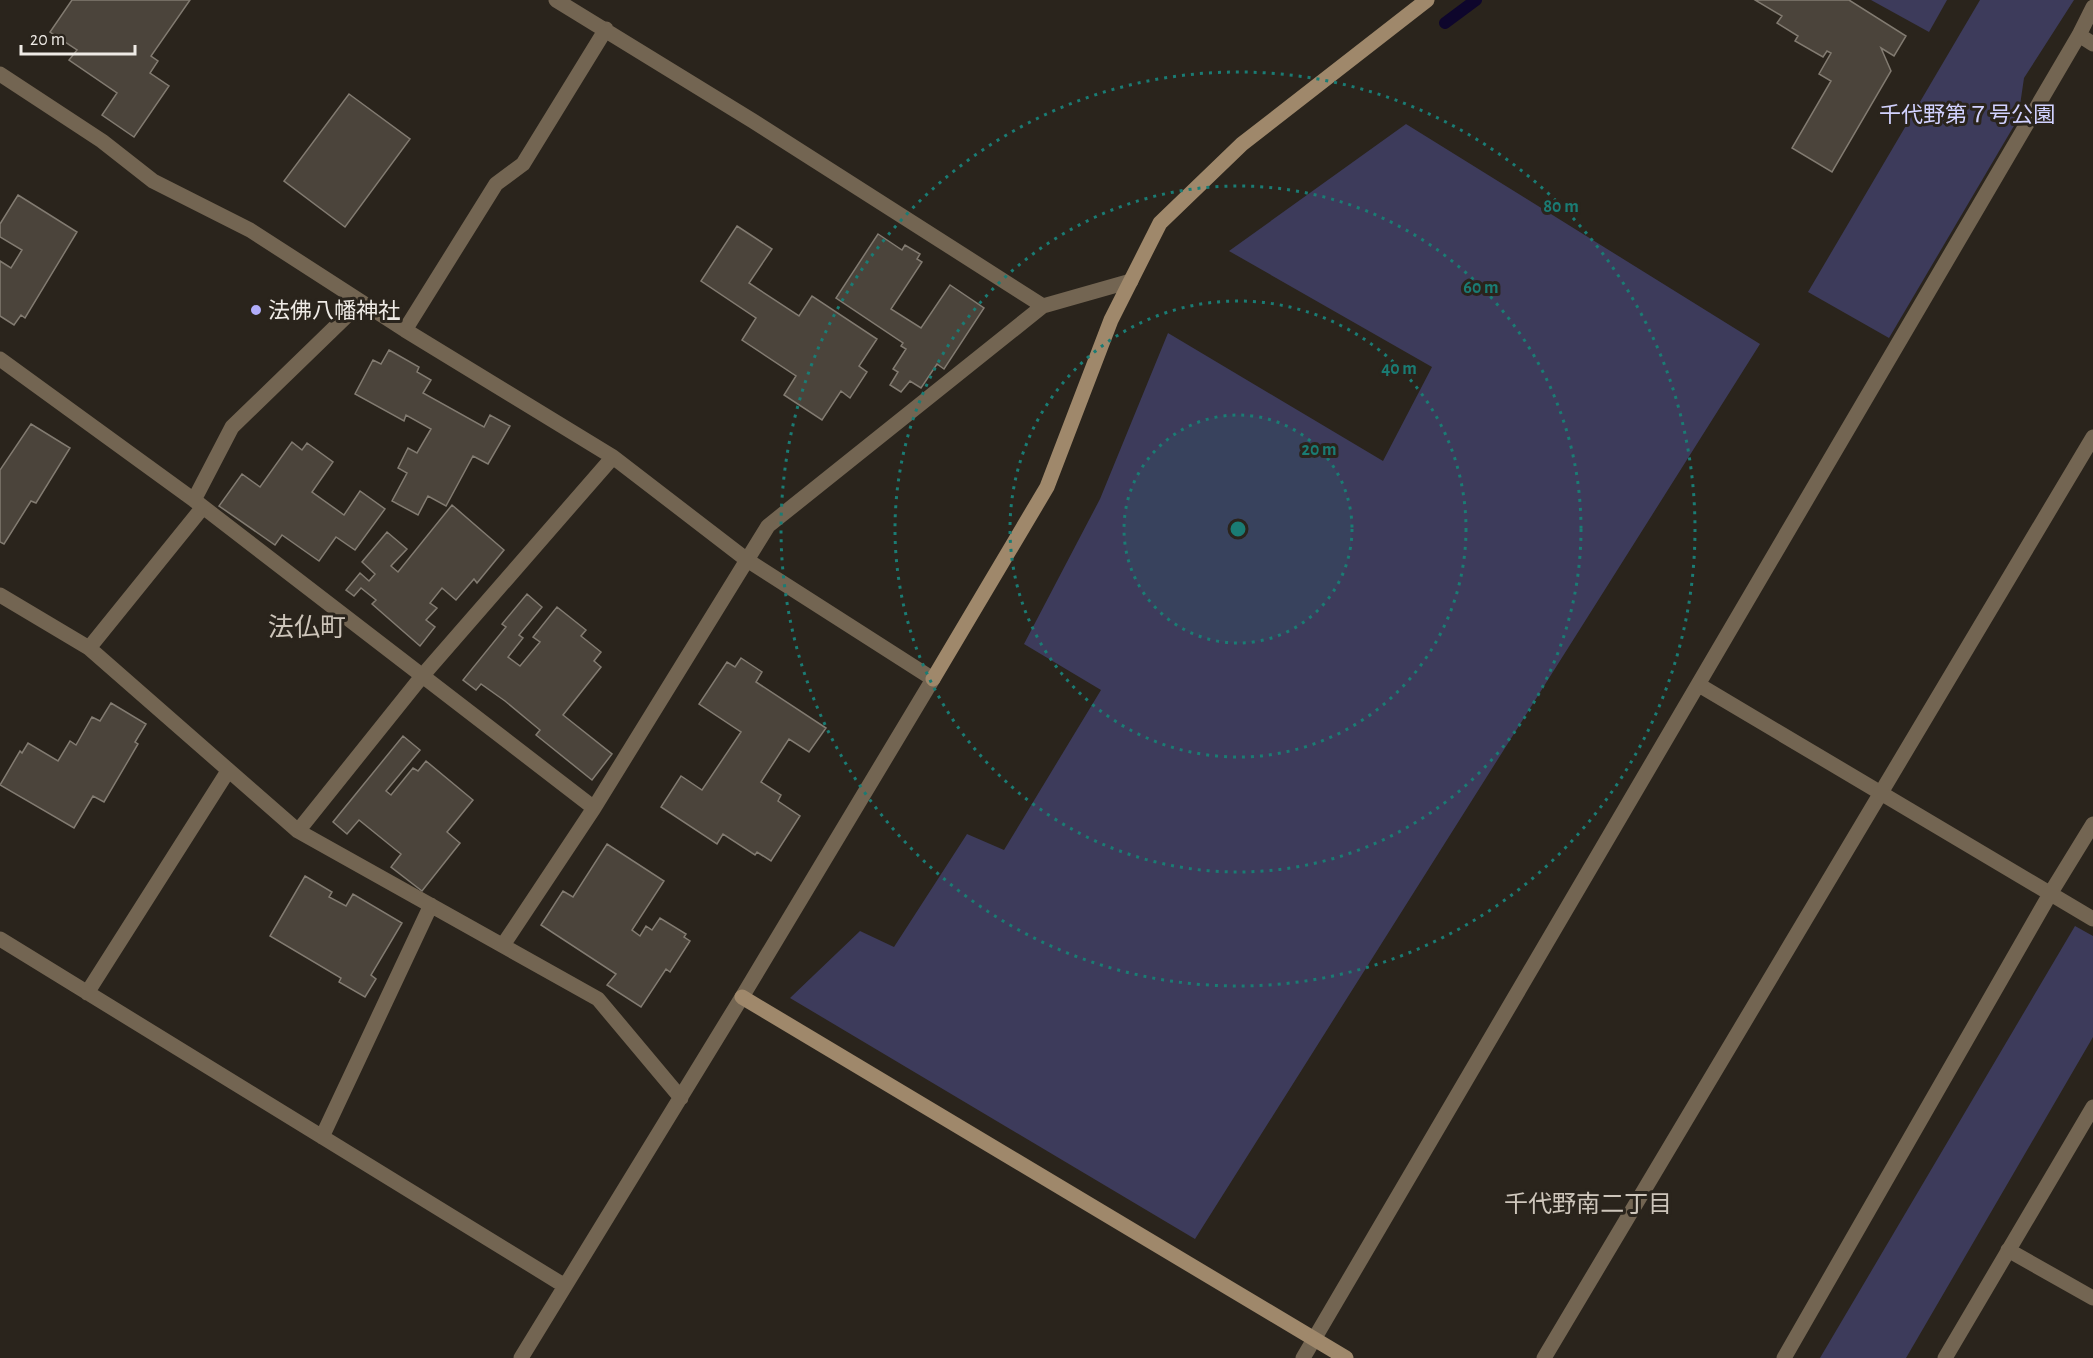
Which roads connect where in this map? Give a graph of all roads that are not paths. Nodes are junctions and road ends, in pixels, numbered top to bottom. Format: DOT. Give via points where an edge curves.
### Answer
graph roads {
  1 [pos="556,0"];
  2 [pos="1427,0"];
  3 [pos="2093,7"];
  4 [pos="606,29"];
  5 [pos="2079,35"];
  6 [pos="2093,44"];
  7 [pos="0,74"];
  8 [pos="1131,281"];
  9 [pos="361,302"];
  10 [pos="1043,306"];
  11 [pos="405,330"];
  12 [pos="0,359"];
  13 [pos="2093,437"];
  14 [pos="613,457"];
  15 [pos="199,503"];
  16 [pos="747,560"];
  17 [pos="0,595"];
  18 [pos="89,648"];
  19 [pos="423,675"];
  20 [pos="933,679"];
  21 [pos="1699,685"];
  22 [pos="228,771"];
  23 [pos="1879,792"];
  24 [pos="594,807"];
  25 [pos="2093,824"];
  26 [pos="298,831"];
  27 [pos="2050,894"];
  28 [pos="430,905"];
  29 [pos="2093,919"];
  30 [pos="0,939"];
  31 [pos="503,945"];
  32 [pos="87,993"];
  33 [pos="742,997"];
  34 [pos="681,1098"];
  35 [pos="2093,1107"];
  36 [pos="322,1137"];
  37 [pos="2008,1250"];
  38 [pos="565,1286"];
  39 [pos="2093,1298"];
  40 [pos="1314,1340"];
  41 [pos="521,1358"];
  42 [pos="1304,1358"];
  43 [pos="1346,1358"];
  44 [pos="1544,1358"];
  45 [pos="1784,1358"];
  46 [pos="1945,1358"];
  1 -- 4 [label="street"];
  2 -- 8 [label="street" via="1234,152 1160,223"];
  3 -- 5 [label="street"];
  4 -- 10 [label="street"];
  4 -- 11 [label="street" via="523,165 496,184"];
  5 -- 6 [label="street"];
  5 -- 21 [label="street"];
  7 -- 9 [label="street" via="102,141 153,182 250,230"];
  8 -- 10 [label="street"];
  8 -- 20 [label="street" via="1047,487"];
  9 -- 11 [label="street"];
  9 -- 15 [label="street" via="232,427"];
  10 -- 16 [label="street" via="768,526"];
  11 -- 14 [label="street"];
  12 -- 15 [label="street"];
  13 -- 23 [label="street"];
  14 -- 16 [label="street"];
  14 -- 19 [label="street"];
  15 -- 18 [label="street"];
  15 -- 19 [label="street"];
  16 -- 20 [label="street"];
  16 -- 24 [label="street"];
  17 -- 18 [label="street"];
  18 -- 22 [label="street"];
  19 -- 24 [label="street"];
  19 -- 26 [label="street"];
  20 -- 33 [label="street"];
  21 -- 23 [label="street"];
  21 -- 40 [label="street"];
  22 -- 26 [label="street"];
  22 -- 32 [label="street"];
  23 -- 27 [label="street"];
  23 -- 44 [label="street"];
  24 -- 31 [label="street"];
  25 -- 27 [label="street"];
  26 -- 28 [label="street"];
  27 -- 29 [label="street"];
  27 -- 45 [label="street"];
  28 -- 31 [label="street"];
  28 -- 36 [label="street"];
  30 -- 32 [label="street"];
  31 -- 34 [label="street" via="598,999"];
  32 -- 36 [label="street"];
  33 -- 34 [label="street"];
  33 -- 40 [label="street"];
  34 -- 38 [label="street"];
  35 -- 37 [label="street"];
  36 -- 38 [label="street"];
  37 -- 39 [label="street"];
  37 -- 46 [label="street"];
  38 -- 41 [label="street"];
  40 -- 42 [label="street"];
  40 -- 43 [label="street"];
}
